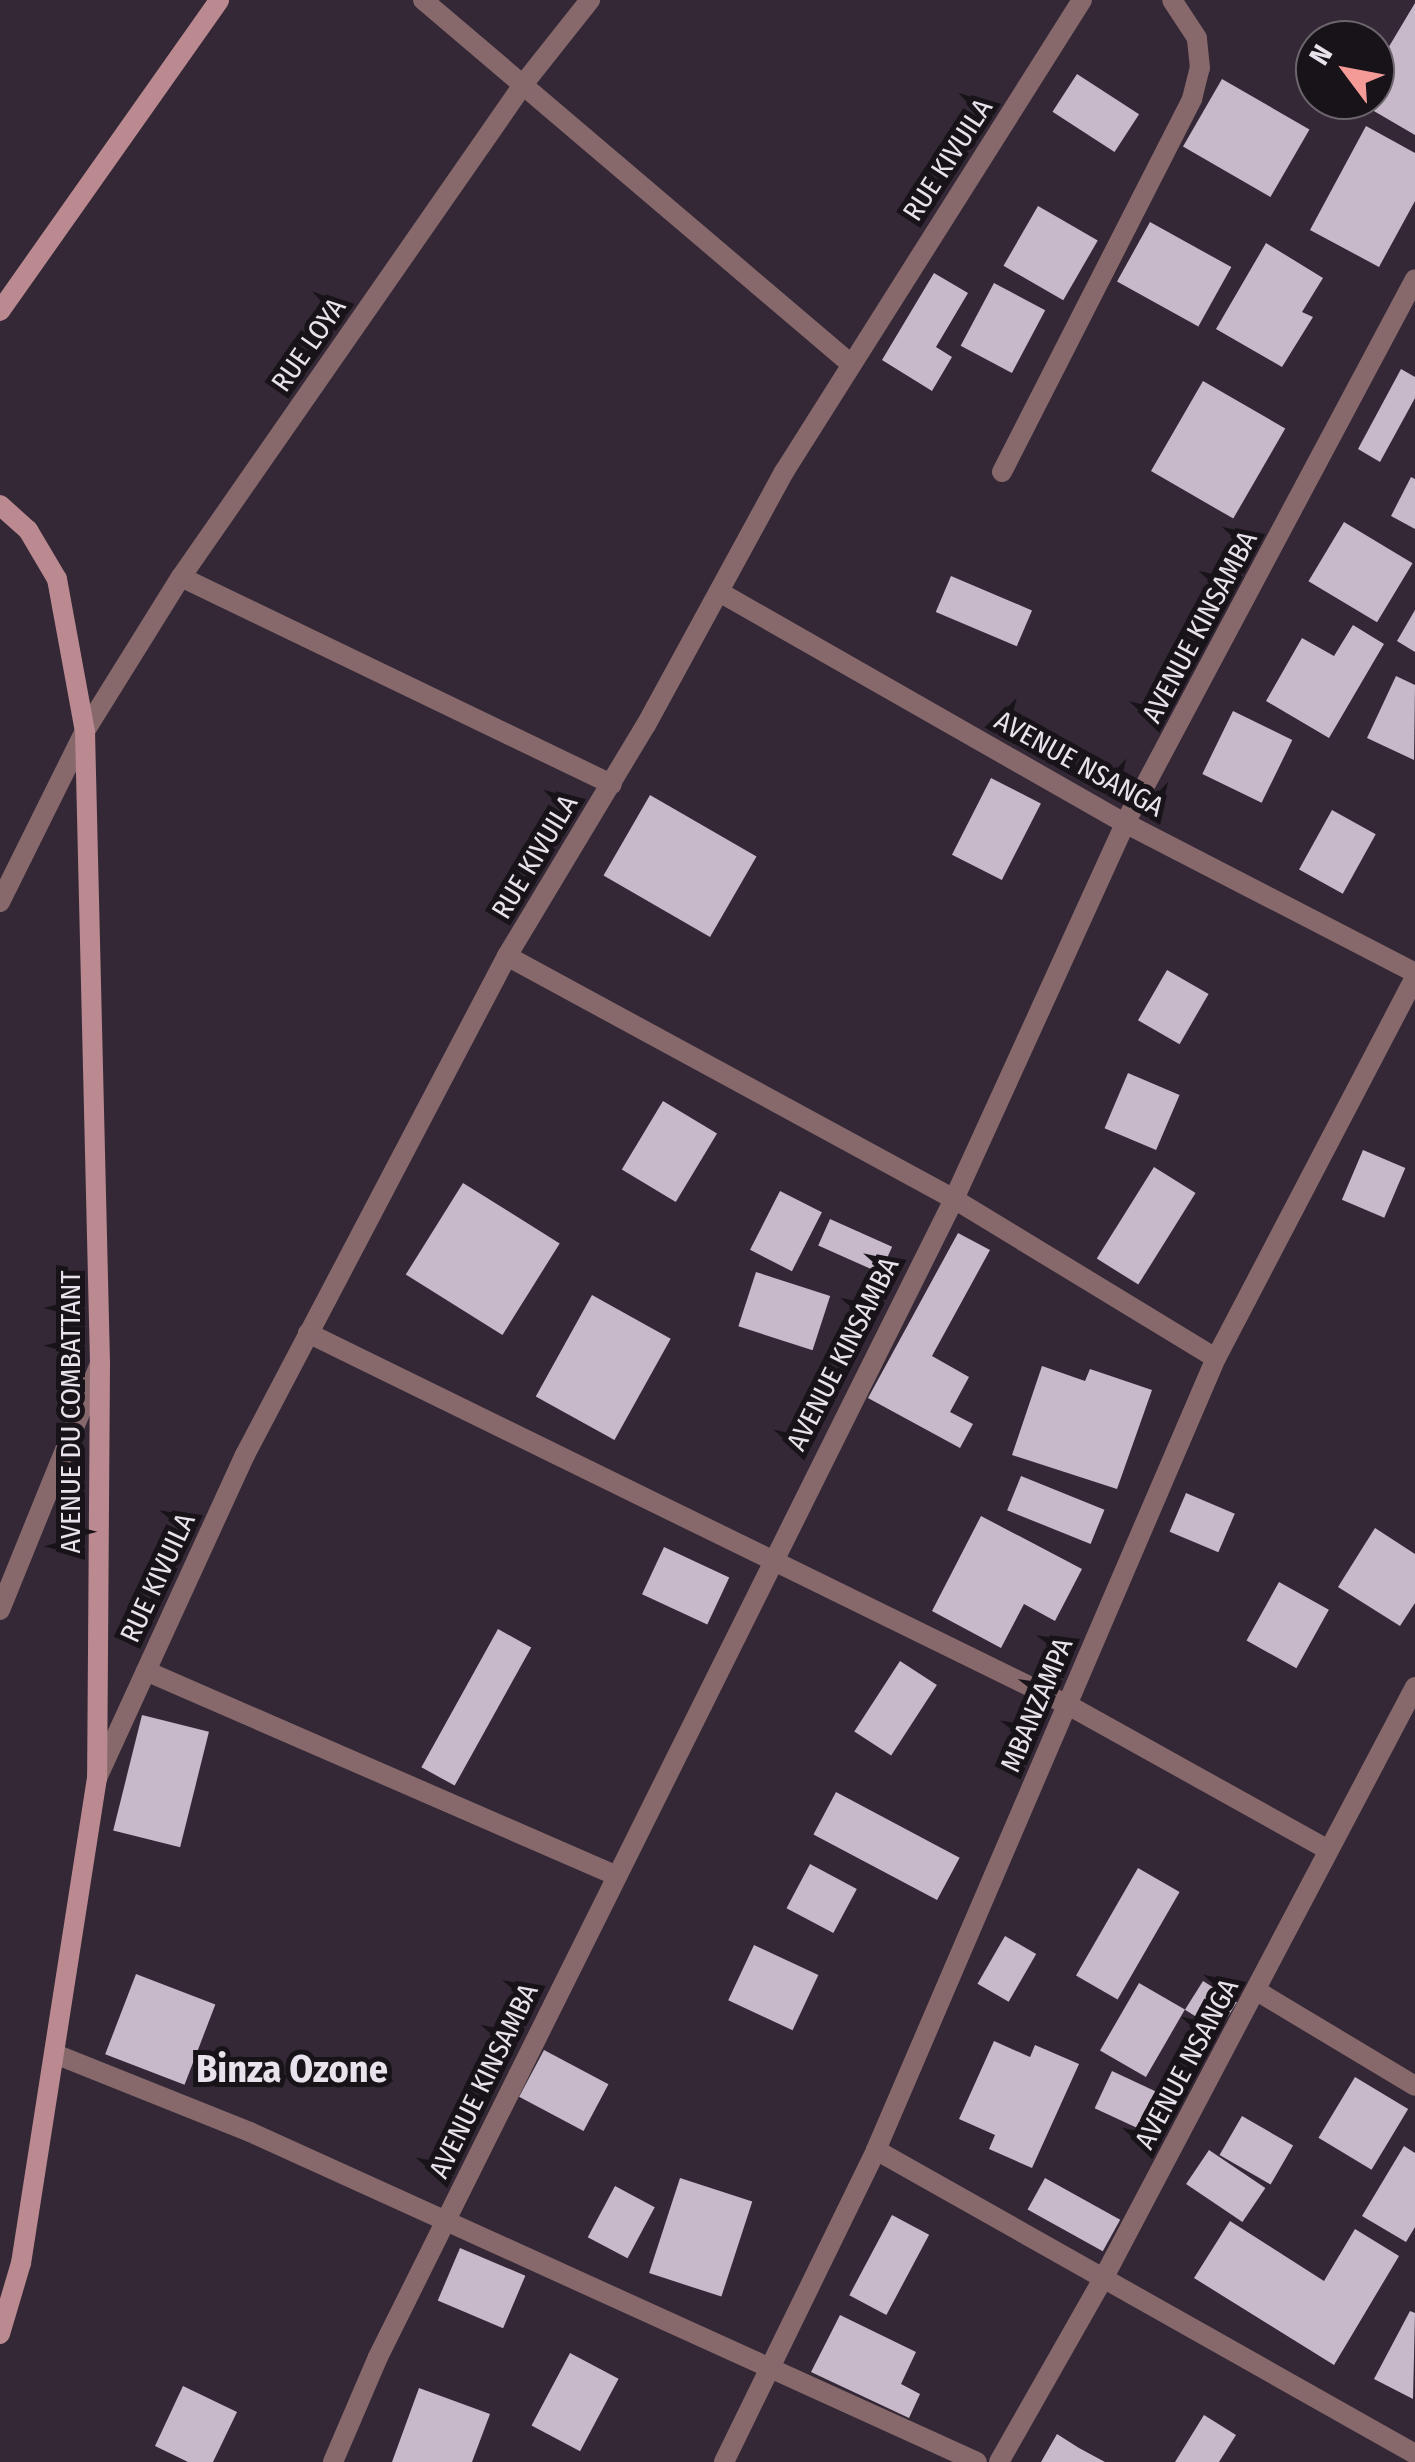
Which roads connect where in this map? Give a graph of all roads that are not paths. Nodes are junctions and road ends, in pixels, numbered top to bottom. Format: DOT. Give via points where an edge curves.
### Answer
graph roads {
  1 [pos="219,0"];
  2 [pos="423,0"];
  3 [pos="590,0"];
  4 [pos="1082,0"];
  5 [pos="1172,0"];
  6 [pos="525,82"];
  7 [pos="1415,279"];
  8 [pos="0,311"];
  9 [pos="850,364"];
  10 [pos="1002,472"];
  11 [pos="0,505"];
  12 [pos="181,577"];
  13 [pos="721,592"];
  14 [pos="85,731"];
  15 [pos="612,784"];
  16 [pos="1125,823"];
  17 [pos="0,902"];
  18 [pos="507,956"];
  19 [pos="1415,975"];
  20 [pos="954,1199"];
  21 [pos="308,1333"];
  22 [pos="1216,1358"];
  23 [pos="100,1364"];
  24 [pos="772,1556"];
  25 [pos="0,1610"];
  26 [pos="146,1671"];
  27 [pos="1413,1698"];
  28 [pos="1068,1704"];
  29 [pos="97,1778"];
  30 [pos="1327,1848"];
  31 [pos="616,1875"];
  32 [pos="1256,1992"];
  33 [pos="54,2054"];
  34 [pos="1415,2086"];
  35 [pos="876,2150"];
  36 [pos="446,2222"];
  37 [pos="1104,2277"];
  38 [pos="0,2334"];
  39 [pos="768,2368"];
  40 [pos="1415,2454"];
  41 [pos="334,2462"];
  42 [pos="724,2462"];
  43 [pos="977,2462"];
  44 [pos="998,2462"];
  1 -- 8 [label="street"];
  2 -- 6 [label="street"];
  3 -- 6 [label="street, RUE LOYA"];
  4 -- 9 [label="street, RUE KIVUILA"];
  5 -- 10 [label="street" via="1197,38 1200,68 1192,99"];
  6 -- 9 [label="street"];
  6 -- 12 [label="street, RUE LOYA"];
  7 -- 16 [label="street, AVENUE KINSAMBA"];
  9 -- 13 [label="street, RUE KIVUILA"];
  11 -- 14 [label="street, AVENUE DU COMBATTANT" via="28,530 57,579"];
  12 -- 14 [label="street, RUE LOYA"];
  12 -- 15 [label="street"];
  13 -- 15 [label="street, RUE KIVUILA"];
  13 -- 16 [label="street, AVENUE NSANGA"];
  14 -- 17 [label="street, RUE LOYA"];
  14 -- 23 [label="street, AVENUE DU COMBATTANT"];
  15 -- 18 [label="street, RUE KIVUILA"];
  16 -- 19 [label="street, AVENUE NSANGA"];
  16 -- 20 [label="street, AVENUE KINSAMBA"];
  18 -- 20 [label="street"];
  18 -- 21 [label="street, RUE KIVUILA"];
  19 -- 22 [label="street, MBANZAMPA"];
  20 -- 22 [label="street"];
  20 -- 24 [label="street, AVENUE KINSAMBA"];
  21 -- 24 [label="street"];
  21 -- 26 [label="street, RUE KIVUILA"];
  22 -- 28 [label="street, MBANZAMPA"];
  23 -- 25 [label="street"];
  23 -- 29 [label="street, AVENUE DU COMBATTANT"];
  24 -- 28 [label="street"];
  24 -- 31 [label="street, AVENUE KINSAMBA"];
  26 -- 29 [label="street, RUE KIVUILA"];
  26 -- 31 [label="street"];
  27 -- 30 [label="street, AVENUE NSANGA"];
  28 -- 30 [label="street"];
  28 -- 35 [label="street, MBANZAMPA"];
  29 -- 33 [label="street, AVENUE DU COMBATTANT"];
  30 -- 32 [label="street, AVENUE NSANGA"];
  31 -- 36 [label="street, AVENUE KINSAMBA"];
  32 -- 34 [label="street"];
  32 -- 37 [label="street, AVENUE NSANGA"];
  33 -- 36 [label="street" via="250,2132"];
  33 -- 38 [label="street, AVENUE DU COMBATTANT" via="22,2262"];
  35 -- 37 [label="street"];
  35 -- 39 [label="street, MBANZAMPA"];
  36 -- 39 [label="street"];
  36 -- 41 [label="street, AVENUE KINSAMBA"];
  37 -- 40 [label="street"];
  37 -- 44 [label="street, AVENUE NSANGA"];
  39 -- 42 [label="street, MBANZAMPA"];
  39 -- 43 [label="street"];
}
